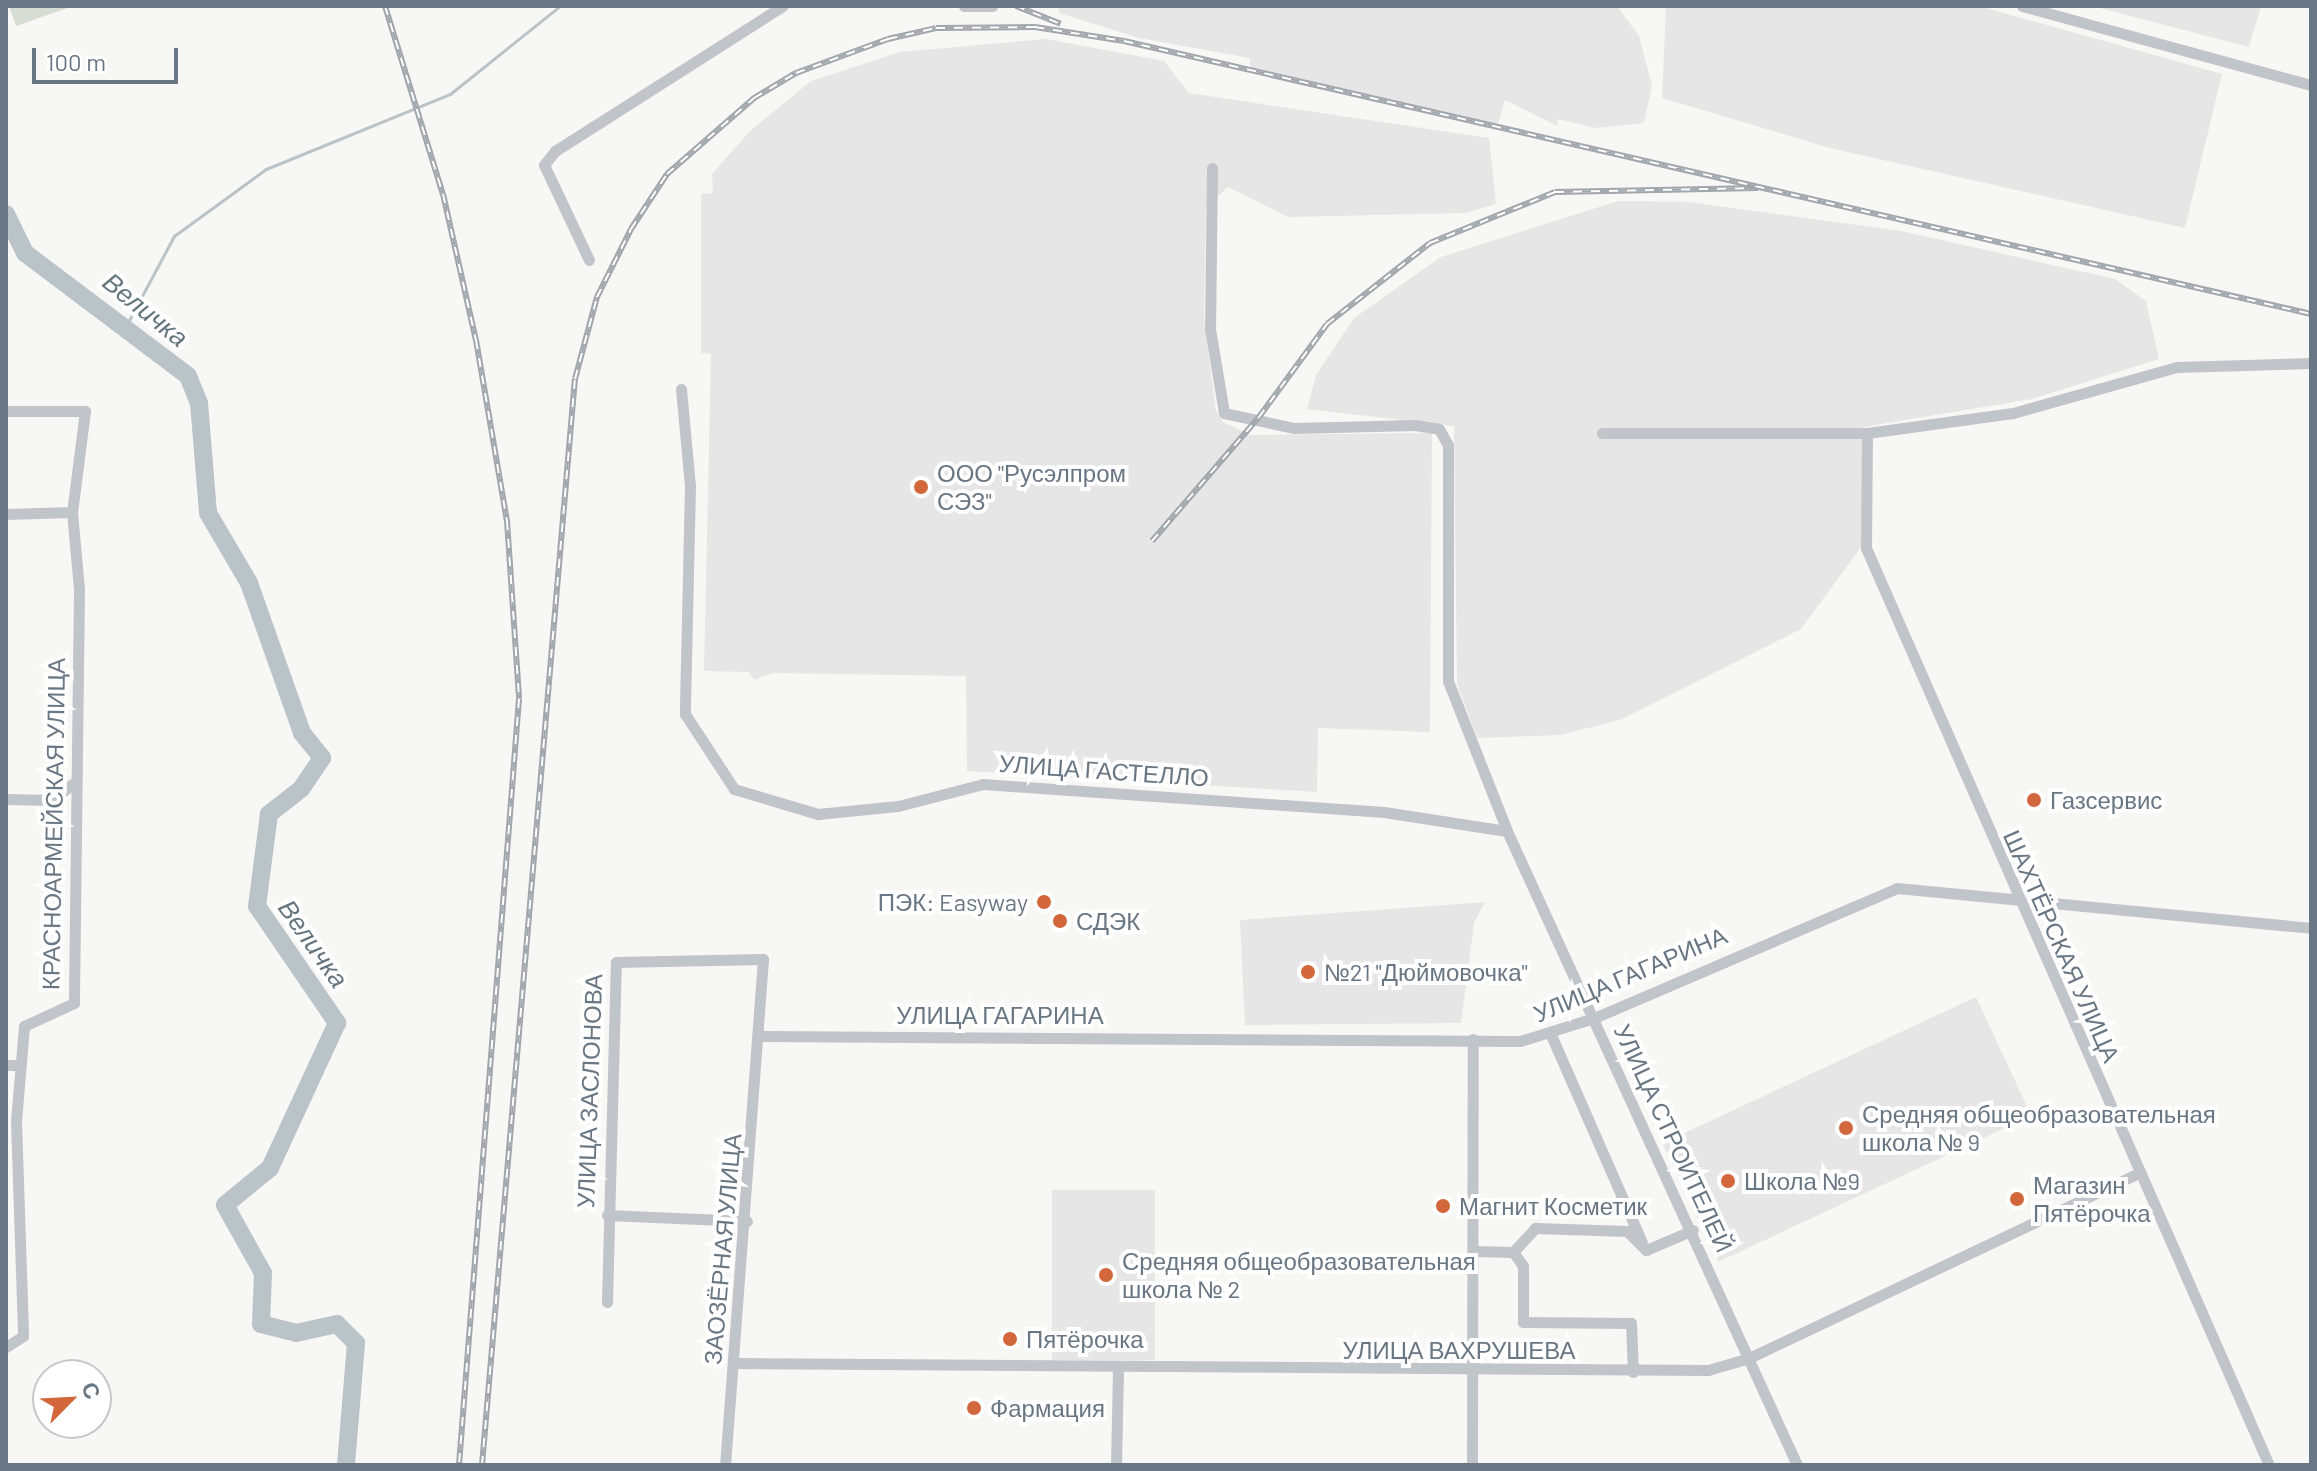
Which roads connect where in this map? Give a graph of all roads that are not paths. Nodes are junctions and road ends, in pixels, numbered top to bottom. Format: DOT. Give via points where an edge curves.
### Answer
graph roads {
  1 [pos="783,6"];
  2 [pos="964,6"];
  3 [pos="992,6"];
  4 [pos="2022,6"];
  5 [pos="2311,85"];
  6 [pos="1212,168"];
  7 [pos="589,260"];
  8 [pos="2311,363"];
  9 [pos="681,389"];
  10 [pos="6,411"];
  11 [pos="1602,433"];
  12 [pos="1867,433"];
  13 [pos="72,512"];
  14 [pos="6,514"];
  15 [pos="72,784"];
  16 [pos="6,799"];
  17 [pos="1507,831"];
  18 [pos="2015,896"];
  19 [pos="2311,928"];
  20 [pos="1594,1018"];
  21 [pos="1551,1035"];
  22 [pos="760,1036"];
  23 [pos="1473,1039"];
  24 [pos="6,1065"];
  25 [pos="20,1065"];
  26 [pos="2138,1173"];
  27 [pos="607,1215"];
  28 [pos="747,1221"];
  29 [pos="1693,1230"];
  30 [pos="1646,1250"];
  31 [pos="1473,1251"];
  32 [pos="1513,1252"];
  33 [pos="607,1302"];
  34 [pos="10,1347"];
  35 [pos="1749,1358"];
  36 [pos="735,1363"];
  37 [pos="1118,1369"];
  38 [pos="1633,1372"];
  39 [pos="1473,1373"];
  40 [pos="725,1465"];
  41 [pos="1116,1465"];
  42 [pos="1472,1465"];
  43 [pos="1797,1465"];
  44 [pos="2269,1465"];
  1 -- 7 [label="street" via="555,151 544,165"];
  2 -- 3 [label="street"];
  4 -- 5 [label="street"];
  6 -- 17 [label="street, УЛИЦА СТРОИТЕЛЕЙ" via="1210,329 1224,413 1294,428 1415,425 1439,429 1448,445 1448,681"];
  8 -- 12 [label="street" via="2177,367 2013,413"];
  9 -- 17 [label="street, УЛИЦА ГАСТЕЛЛО" via="690,486 685,714 734,789 818,814 898,806 983,784 1384,812"];
  10 -- 13 [label="street, КРАСНОАРМЕЙСКАЯ УЛИЦА" via="85,411"];
  11 -- 12 [label="street"];
  12 -- 18 [label="street, ШАХТЁРСКАЯ УЛИЦА" via="1866,548"];
  13 -- 14 [label="street"];
  13 -- 15 [label="street, КРАСНОАРМЕЙСКАЯ УЛИЦА" via="79,589"];
  15 -- 16 [label="street" via="53,800"];
  15 -- 25 [label="street, КРАСНОАРМЕЙСКАЯ УЛИЦА" via="74,1003 24,1026"];
  17 -- 20 [label="street, УЛИЦА СТРОИТЕЛЕЙ"];
  18 -- 19 [label="street, УЛИЦА ГАГАРИНА"];
  18 -- 20 [label="street, УЛИЦА ГАГАРИНА" via="1897,888"];
  18 -- 26 [label="street, ШАХТЁРСКАЯ УЛИЦА"];
  20 -- 21 [label="street, УЛИЦА ГАГАРИНА"];
  20 -- 29 [label="street, УЛИЦА СТРОИТЕЛЕЙ"];
  21 -- 23 [label="street, УЛИЦА ГАГАРИНА"];
  21 -- 30 [label="street"];
  22 -- 23 [label="street, УЛИЦА ГАГАРИНА"];
  22 -- 27 [label="street, УЛИЦА ЗАСЛОНОВА" via="763,959 616,962"];
  22 -- 28 [label="street, ЗАОЗЁРНАЯ УЛИЦА"];
  23 -- 31 [label="street"];
  24 -- 25 [label="street"];
  25 -- 34 [label="street, КРАСНОАРМЕЙСКАЯ УЛИЦА" via="23,1336"];
  26 -- 35 [label="street, УЛИЦА ВАХРУШЕВА"];
  26 -- 44 [label="street, ШАХТЁРСКАЯ УЛИЦА"];
  27 -- 28 [label="street"];
  27 -- 33 [label="street, УЛИЦА ЗАСЛОНОВА"];
  28 -- 36 [label="street, ЗАОЗЁРНАЯ УЛИЦА"];
  29 -- 30 [label="street"];
  29 -- 35 [label="street, УЛИЦА СТРОИТЕЛЕЙ"];
  30 -- 32 [label="street" via="1627,1231 1535,1228"];
  31 -- 32 [label="street"];
  31 -- 39 [label="street"];
  32 -- 38 [label="street" via="1523,1266 1523,1322 1631,1323"];
  35 -- 38 [label="street, УЛИЦА ВАХРУШЕВА" via="1708,1370"];
  35 -- 43 [label="street, УЛИЦА СТРОИТЕЛЕЙ"];
  36 -- 37 [label="street, УЛИЦА ВАХРУШЕВА"];
  36 -- 40 [label="street, ЗАОЗЁРНАЯ УЛИЦА"];
  37 -- 39 [label="street, УЛИЦА ВАХРУШЕВА"];
  37 -- 41 [label="street"];
  38 -- 39 [label="street, УЛИЦА ВАХРУШЕВА"];
  39 -- 42 [label="street"];
}
